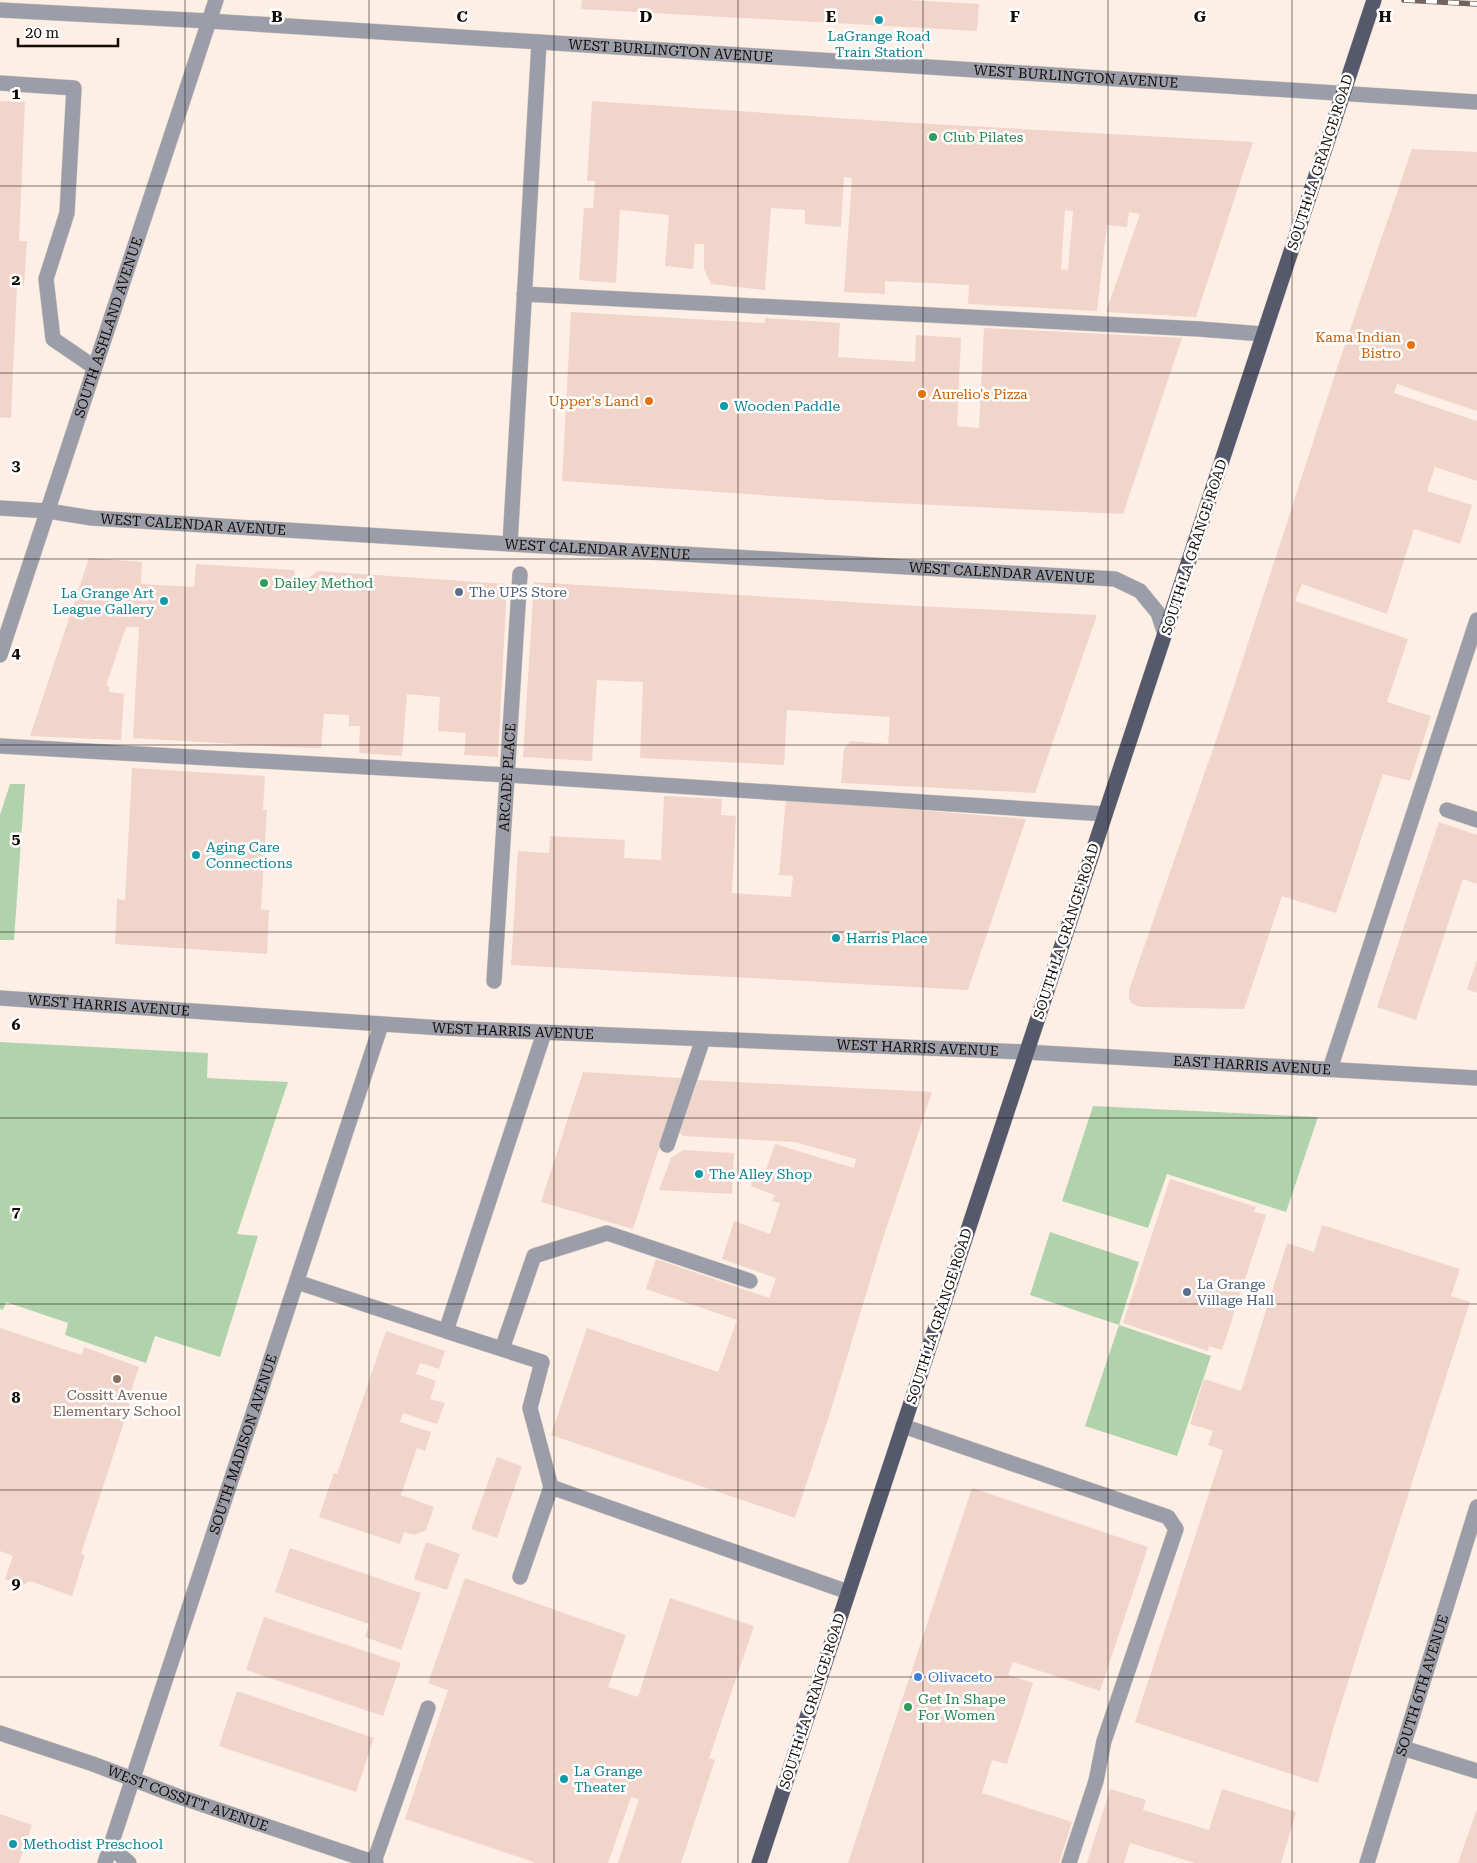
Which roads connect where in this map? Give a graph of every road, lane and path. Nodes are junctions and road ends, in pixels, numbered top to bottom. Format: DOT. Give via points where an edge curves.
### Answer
graph roads {
  1 [pos="216,0"];
  2 [pos="1374,0"];
  3 [pos="0,10"];
  4 [pos="209,21"];
  5 [pos="539,43"];
  6 [pos="0,83"];
  7 [pos="1342,94"];
  8 [pos="1477,102"];
  9 [pos="524,294"];
  10 [pos="1263,334"];
  11 [pos="94,368"];
  12 [pos="0,508"];
  13 [pos="48,511"];
  14 [pos="510,544"];
  15 [pos="520,574"];
  16 [pos="1477,620"];
  17 [pos="1165,634"];
  18 [pos="0,655"];
  19 [pos="0,746"];
  20 [pos="507,775"];
  21 [pos="1447,810"];
  22 [pos="1105,814"];
  23 [pos="1477,820"];
  24 [pos="494,981"];
  25 [pos="0,998"];
  26 [pos="381,1025"];
  27 [pos="544,1033"];
  28 [pos="703,1039"];
  29 [pos="1026,1052"];
  30 [pos="1330,1069"];
  31 [pos="1477,1078"];
  32 [pos="667,1145"];
  33 [pos="750,1281"];
  34 [pos="297,1282"];
  35 [pos="446,1331"];
  36 [pos="502,1349"];
  37 [pos="903,1426"];
  38 [pos="551,1488"];
  39 [pos="1477,1507"];
  40 [pos="520,1577"];
  41 [pos="848,1592"];
  42 [pos="428,1708"];
  43 [pos="0,1733"];
  44 [pos="1403,1748"];
  45 [pos="1477,1771"];
  46 [pos="133,1779"];
  47 [pos="110,1847"];
  48 [pos="105,1863"];
  49 [pos="129,1863"];
  50 [pos="375,1863"];
  51 [pos="759,1863"];
  52 [pos="1069,1863"];
  53 [pos="1367,1863"];
  1 -- 4 [label="street, SOUTH ASHLAND AVENUE"];
  2 -- 7 [label="main road, SOUTH LA GRANGE ROAD"];
  3 -- 4 [label="street, WEST BURLINGTON AVENUE"];
  4 -- 5 [label="street, WEST BURLINGTON AVENUE"];
  4 -- 11 [label="street, SOUTH ASHLAND AVENUE"];
  5 -- 7 [label="street, WEST BURLINGTON AVENUE"];
  5 -- 9 [label="street"];
  6 -- 11 [label="street" via="74,88 67,214 46,279 53,339"];
  7 -- 8 [label="street, WEST BURLINGTON AVENUE"];
  7 -- 10 [label="main road, SOUTH LA GRANGE ROAD"];
  9 -- 10 [label="street"];
  9 -- 14 [label="street"];
  10 -- 17 [label="main road, SOUTH LA GRANGE ROAD"];
  11 -- 13 [label="street, SOUTH ASHLAND AVENUE"];
  12 -- 13 [label="street, WEST CALENDAR AVENUE"];
  13 -- 14 [label="street, WEST CALENDAR AVENUE" via="92,518"];
  13 -- 18 [label="street, SOUTH ASHLAND AVENUE"];
  14 -- 17 [label="street, WEST CALENDAR AVENUE" via="1115,579 1140,591 1158,613"];
  15 -- 20 [label="street, ARCADE PLACE"];
  16 -- 30 [label="street"];
  17 -- 22 [label="main road, SOUTH LA GRANGE ROAD"];
  19 -- 20 [label="street"];
  20 -- 22 [label="street"];
  20 -- 24 [label="street, ARCADE PLACE"];
  21 -- 23 [label="street"];
  22 -- 29 [label="main road, SOUTH LA GRANGE ROAD"];
  25 -- 26 [label="street, WEST HARRIS AVENUE"];
  26 -- 27 [label="street, WEST HARRIS AVENUE"];
  26 -- 34 [label="street, SOUTH MADISON AVENUE"];
  27 -- 28 [label="street, WEST HARRIS AVENUE"];
  27 -- 35 [label="street"];
  28 -- 29 [label="street, WEST HARRIS AVENUE"];
  28 -- 32 [label="street"];
  29 -- 30 [label="street, EAST HARRIS AVENUE"];
  29 -- 37 [label="main road, SOUTH LA GRANGE ROAD"];
  30 -- 31 [label="street, EAST HARRIS AVENUE"];
  33 -- 36 [label="street" via="607,1233 534,1256"];
  34 -- 35 [label="street"];
  34 -- 46 [label="street, SOUTH MADISON AVENUE"];
  35 -- 36 [label="street"];
  36 -- 38 [label="street" via="542,1362 530,1408"];
  37 -- 41 [label="main road, SOUTH LA GRANGE ROAD"];
  37 -- 52 [label="street" via="1168,1517 1176,1529 1104,1742 1096,1781"];
  38 -- 40 [label="street"];
  38 -- 41 [label="street"];
  39 -- 44 [label="street, SOUTH 6TH AVENUE"];
  41 -- 51 [label="main road, SOUTH LA GRANGE ROAD"];
  42 -- 50 [label="street"];
  43 -- 46 [label="street, WEST COSSITT AVENUE"];
  44 -- 45 [label="street"];
  44 -- 53 [label="street, SOUTH 6TH AVENUE"];
  46 -- 47 [label="street, SOUTH MADISON AVENUE"];
  46 -- 50 [label="street, WEST COSSITT AVENUE"];
  47 -- 48 [label="street, SOUTH MADISON AVENUE"];
  47 -- 49 [label="street"];
}
